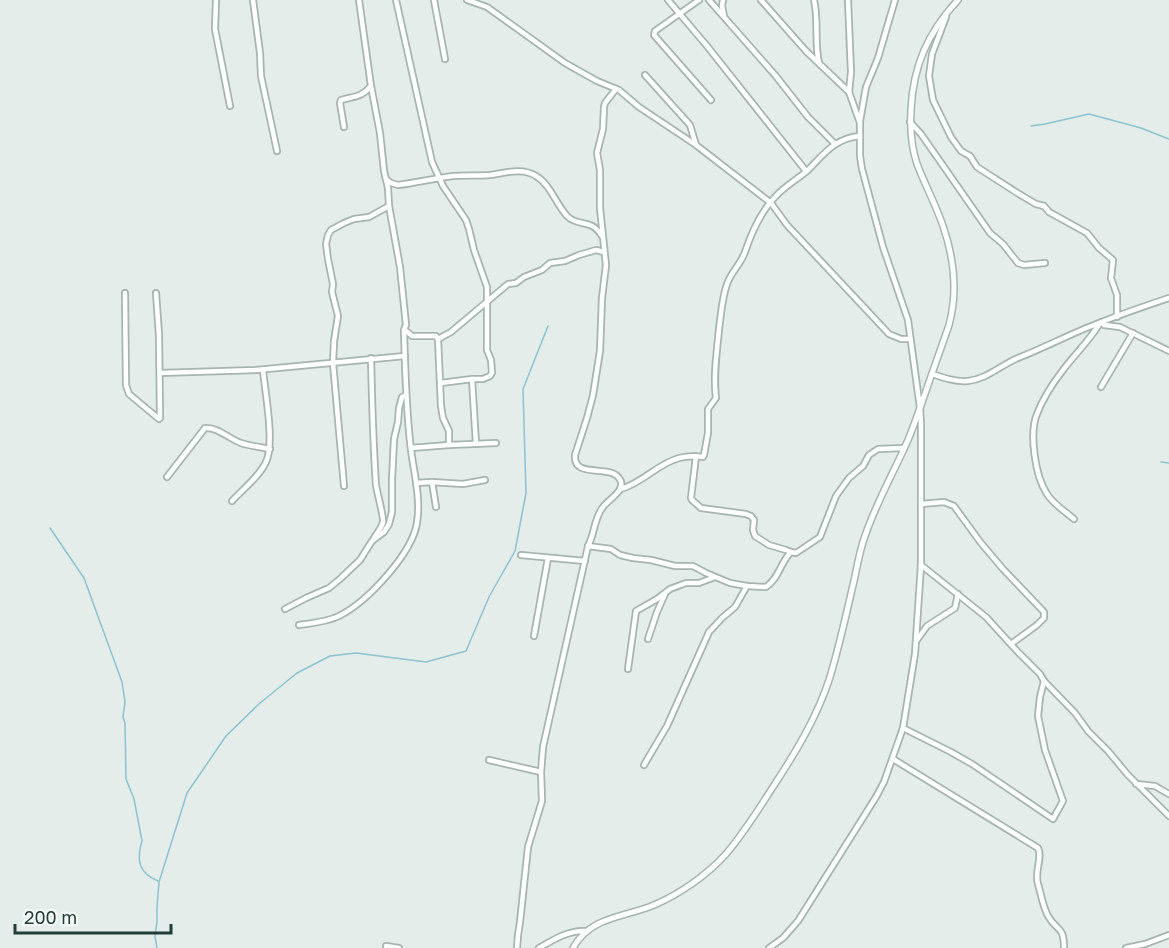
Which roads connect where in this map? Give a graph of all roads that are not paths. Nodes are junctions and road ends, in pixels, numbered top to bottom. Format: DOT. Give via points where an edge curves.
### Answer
graph roads {
  1 [pos="216,0"];
  2 [pos="253,0"];
  3 [pos="359,0"];
  4 [pos="396,0"];
  5 [pos="434,0"];
  6 [pos="467,0"];
  7 [pos="668,0"];
  8 [pos="699,0"];
  9 [pos="708,0"];
  10 [pos="723,0"];
  11 [pos="761,0"];
  12 [pos="814,0"];
  13 [pos="848,0"];
  14 [pos="895,0"];
  15 [pos="958,0"];
  16 [pos="950,9"];
  17 [pos="680,14"];
  18 [pos="725,18"];
  19 [pos="445,59"];
  20 [pos="820,65"];
  21 [pos="645,75"];
  22 [pos="371,86"];
  23 [pos="616,89"];
  24 [pos="849,92"];
  25 [pos="711,100"];
  26 [pos="230,106"];
  27 [pos="910,122"];
  28 [pos="860,123"];
  29 [pos="344,127"];
  30 [pos="860,136"];
  31 [pos="835,144"];
  32 [pos="696,145"];
  33 [pos="277,151"];
  34 [pos="806,171"];
  35 [pos="386,178"];
  36 [pos="439,179"];
  37 [pos="771,203"];
  38 [pos="389,206"];
  39 [pos="602,236"];
  40 [pos="604,252"];
  41 [pos="1045,263"];
  42 [pos="125,293"];
  43 [pos="156,293"];
  44 [pos="1169,298"];
  45 [pos="487,303"];
  46 [pos="1117,317"];
  47 [pos="1101,322"];
  48 [pos="404,330"];
  49 [pos="1133,333"];
  50 [pos="438,339"];
  51 [pos="910,339"];
  52 [pos="1169,351"];
  53 [pos="405,356"];
  54 [pos="371,358"];
  55 [pos="333,363"];
  56 [pos="262,370"];
  57 [pos="160,373"];
  58 [pos="932,374"];
  59 [pos="472,379"];
  60 [pos="441,383"];
  61 [pos="1101,387"];
  62 [pos="406,395"];
  63 [pos="920,408"];
  64 [pos="496,443"];
  65 [pos="476,444"];
  66 [pos="449,445"];
  67 [pos="411,448"];
  68 [pos="904,448"];
  69 [pos="270,449"];
  70 [pos="696,456"];
  71 [pos="167,477"];
  72 [pos="485,480"];
  73 [pos="432,482"];
  74 [pos="416,483"];
  75 [pos="344,486"];
  76 [pos="621,489"];
  77 [pos="232,501"];
  78 [pos="921,504"];
  79 [pos="436,507"];
  80 [pos="1074,519"];
  81 [pos="372,541"];
  82 [pos="588,546"];
  83 [pos="791,552"];
  84 [pos="521,555"];
  85 [pos="548,558"];
  86 [pos="585,561"];
  87 [pos="921,565"];
  88 [pos="715,577"];
  89 [pos="747,586"];
  90 [pos="666,592"];
  91 [pos="958,594"];
  92 [pos="285,609"];
  93 [pos="299,625"];
  94 [pos="534,636"];
  95 [pos="648,639"];
  96 [pos="917,641"];
  97 [pos="1011,644"];
  98 [pos="628,669"];
  99 [pos="1044,681"];
  100 [pos="903,728"];
  101 [pos="893,759"];
  102 [pos="489,760"];
  103 [pos="644,765"];
  104 [pos="541,772"];
  105 [pos="1136,784"];
  106 [pos="1169,794"];
  107 [pos="1169,816"];
  108 [pos="585,931"];
  109 [pos="1169,935"];
  110 [pos="386,946"];
  111 [pos="399,948"];
  112 [pos="518,948"];
  113 [pos="539,948"];
  114 [pos="573,948"];
  115 [pos="770,948"];
  116 [pos="1064,948"];
  117 [pos="1126,948"];
  1 -- 26 [label="street" via="215,29"];
  2 -- 33 [label="street" via="261,76"];
  3 -- 22 [label="street"];
  4 -- 36 [label="street"];
  5 -- 19 [label="street"];
  6 -- 23 [label="street" via="487,7 565,63"];
  7 -- 17 [label="street"];
  8 -- 17 [label="street"];
  9 -- 18 [label="street"];
  10 -- 18 [label="street"];
  11 -- 20 [label="street"];
  12 -- 20 [label="street"];
  13 -- 24 [label="street"];
  14 -- 28 [label="street" via="866,87"];
  15 -- 16 [label="street"];
  16 -- 27 [label="street" via="926,44 918,64"];
  16 -- 46 [label="street" via="932,54 929,76 933,100 949,135 977,167 1087,233 1109,256 1113,261 1111,278 1117,295"];
  17 -- 25 [label="street" via="654,35"];
  17 -- 34 [label="street"];
  18 -- 31 [label="street"];
  20 -- 24 [label="street"];
  21 -- 32 [label="street" via="691,126"];
  22 -- 29 [label="street" via="356,98 341,100"];
  22 -- 35 [label="street"];
  23 -- 32 [label="street"];
  23 -- 39 [label="street" via="605,103 597,153"];
  24 -- 28 [label="street"];
  27 -- 41 [label="street" via="1014,259 1024,265"];
  27 -- 58 [label="street" via="917,164 948,243 954,284 949,322"];
  28 -- 30 [label="street"];
  30 -- 31 [label="street" via="847,137"];
  30 -- 51 [label="street" via="864,180 904,306"];
  31 -- 34 [label="street"];
  32 -- 37 [label="street"];
  34 -- 37 [label="street"];
  35 -- 36 [label="street" via="394,185"];
  35 -- 38 [label="street"];
  36 -- 39 [label="street" via="530,173 543,182 568,218 592,225"];
  36 -- 45 [label="street" via="466,220 487,287"];
  37 -- 51 [label="street" via="889,334"];
  37 -- 70 [label="street" via="726,287 716,360 716,398 708,409 704,455"];
  38 -- 48 [label="street"];
  38 -- 55 [label="street" via="369,217 344,223 328,235 326,244 338,316"];
  39 -- 40 [label="street"];
  40 -- 45 [label="street" via="596,250 550,263 516,283 507,284"];
  40 -- 76 [label="street" via="600,351 593,395 574,461 583,468 614,473 621,480"];
  42 -- 57 [label="street" via="126,385 129,394 158,419"];
  43 -- 57 [label="street"];
  44 -- 46 [label="street"];
  45 -- 50 [label="street"];
  45 -- 59 [label="street" via="492,373 483,379"];
  46 -- 47 [label="street"];
  47 -- 49 [label="street"];
  47 -- 58 [label="street" via="981,378 960,381"];
  47 -- 80 [label="street" via="1047,394 1034,429 1043,486 1050,498"];
  48 -- 50 [label="street" via="412,336"];
  48 -- 53 [label="street"];
  49 -- 52 [label="street"];
  49 -- 61 [label="street"];
  50 -- 60 [label="street"];
  51 -- 63 [label="street"];
  53 -- 54 [label="street"];
  53 -- 62 [label="street"];
  54 -- 55 [label="street"];
  54 -- 81 [label="street" via="376,488 383,518"];
  55 -- 56 [label="street"];
  55 -- 75 [label="street"];
  56 -- 57 [label="street"];
  56 -- 69 [label="street"];
  58 -- 63 [label="street"];
  59 -- 60 [label="street"];
  59 -- 65 [label="street"];
  60 -- 66 [label="street"];
  62 -- 67 [label="street"];
  62 -- 81 [label="street" via="399,408 394,439 392,512 384,532"];
  63 -- 68 [label="street"];
  63 -- 78 [label="street"];
  64 -- 65 [label="street"];
  65 -- 66 [label="street"];
  66 -- 67 [label="street"];
  67 -- 74 [label="street"];
  68 -- 83 [label="street" via="883,448 868,454 863,466 836,496 820,537 799,552"];
  68 -- 108 [label="street" via="866,533 824,693 793,757 753,818 724,856 676,894"];
  69 -- 71 [label="street" via="205,428"];
  69 -- 77 [label="street" via="258,473"];
  70 -- 76 [label="street" via="668,462 634,485"];
  70 -- 83 [label="street" via="692,500 701,508 751,516 755,536"];
  72 -- 73 [label="street" via="463,484"];
  73 -- 74 [label="street"];
  73 -- 79 [label="street"];
  74 -- 93 [label="street" via="417,523 410,545 398,562 369,594 340,616"];
  76 -- 82 [label="street" via="600,511"];
  78 -- 87 [label="street"];
  78 -- 97 [label="street" via="944,502 954,506 1003,569 1044,612 1037,625"];
  81 -- 92 [label="street" via="360,560 329,588"];
  82 -- 86 [label="street"];
  82 -- 88 [label="street" via="611,549 633,558 693,566"];
  83 -- 89 [label="street" via="772,583 766,587"];
  84 -- 85 [label="street"];
  85 -- 86 [label="street"];
  85 -- 94 [label="street"];
  86 -- 104 [label="street" via="543,747"];
  87 -- 91 [label="street"];
  87 -- 96 [label="street"];
  88 -- 89 [label="street"];
  88 -- 90 [label="street"];
  89 -- 103 [label="street" via="735,607 706,637 667,726"];
  90 -- 95 [label="street"];
  90 -- 98 [label="street" via="636,611"];
  91 -- 96 [label="street" via="955,609 927,626"];
  91 -- 97 [label="street"];
  96 -- 100 [label="street"];
  97 -- 99 [label="street"];
  99 -- 100 [label="street" via="1038,716 1063,801 1053,819 958,756"];
  99 -- 105 [label="street"];
  100 -- 101 [label="street"];
  101 -- 115 [label="street" via="876,797 798,921"];
  101 -- 116 [label="street" via="1038,848 1037,881 1047,915 1063,934"];
  102 -- 104 [label="street"];
  104 -- 112 [label="street" via="542,801 528,847"];
  105 -- 106 [label="street" via="1155,786"];
  105 -- 107 [label="street"];
  108 -- 113 [label="street" via="567,934"];
  108 -- 114 [label="street"];
  109 -- 117 [label="street"];
  110 -- 111 [label="street"];
}
